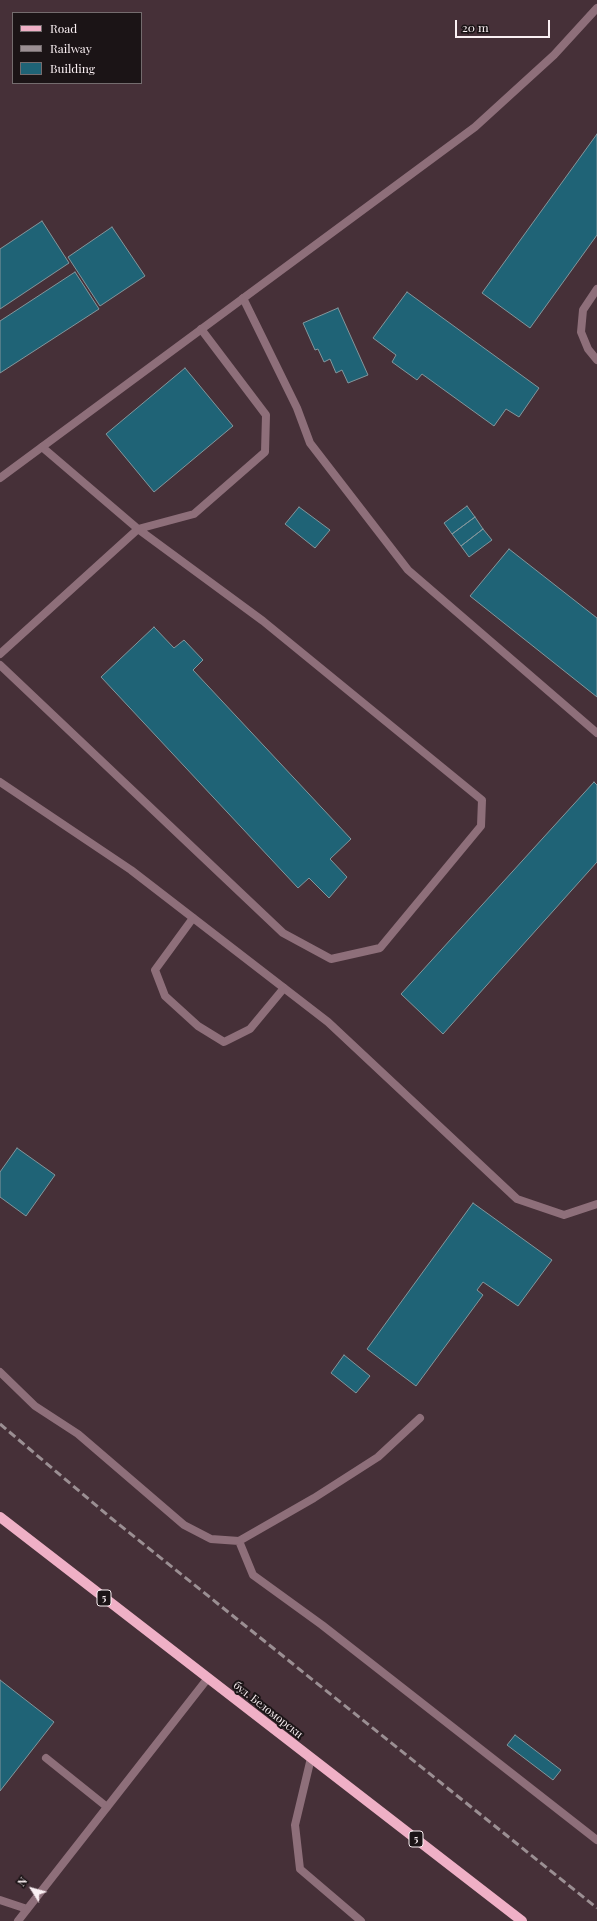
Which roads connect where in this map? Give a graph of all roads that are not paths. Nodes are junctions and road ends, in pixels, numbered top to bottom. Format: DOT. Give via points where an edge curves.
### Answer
graph roads {
  1 [pos="597,8"];
  2 [pos="597,289"];
  3 [pos="243,298"];
  4 [pos="202,329"];
  5 [pos="597,360"];
  6 [pos="42,447"];
  7 [pos="0,478"];
  8 [pos="138,529"];
  9 [pos="0,654"];
  10 [pos="0,665"];
  11 [pos="597,733"];
  12 [pos="0,782"];
  13 [pos="193,918"];
  14 [pos="284,988"];
  15 [pos="597,1204"];
  16 [pos="0,1372"];
  17 [pos="420,1418"];
  18 [pos="0,1517"];
  19 [pos="239,1540"];
  20 [pos="208,1678"];
  21 [pos="46,1758"];
  22 [pos="311,1758"];
  23 [pos="107,1807"];
  24 [pos="597,1840"];
  25 [pos="0,1900"];
  26 [pos="27,1909"];
  27 [pos="18,1921"];
  28 [pos="361,1921"];
  29 [pos="522,1921"];
  1 -- 3 [label="street" via="554,55 475,127"];
  2 -- 5 [label="street" via="583,310 581,332 588,349"];
  3 -- 4 [label="street"];
  3 -- 11 [label="street" via="297,408 310,444 408,570"];
  4 -- 6 [label="street"];
  4 -- 8 [label="street" via="266,415 265,452 194,514"];
  6 -- 7 [label="street"];
  6 -- 8 [label="street"];
  8 -- 9 [label="street"];
  8 -- 10 [label="street" via="263,621 482,800 481,826 380,948 330,959 283,933"];
  12 -- 13 [label="street" via="131,870"];
  13 -- 14 [label="street"];
  13 -- 14 [label="street" via="155,970 165,996 198,1026 224,1042 250,1029"];
  14 -- 15 [label="street" via="328,1022 517,1200 564,1215"];
  16 -- 19 [label="street" via="35,1406 78,1434 184,1524 211,1539"];
  17 -- 19 [label="street" via="378,1457 314,1498"];
  18 -- 20 [label="main road, бул. Беломорски / 5"];
  19 -- 24 [label="street" via="253,1575 322,1625"];
  20 -- 22 [label="main road, бул. Беломорски / 5"];
  20 -- 23 [label="street"];
  21 -- 23 [label="street"];
  22 -- 28 [label="street" via="295,1825 300,1869"];
  22 -- 29 [label="main road, бул. Беломорски / 5"];
  23 -- 26 [label="street"];
  25 -- 26 [label="street"];
  26 -- 27 [label="street"];
}
